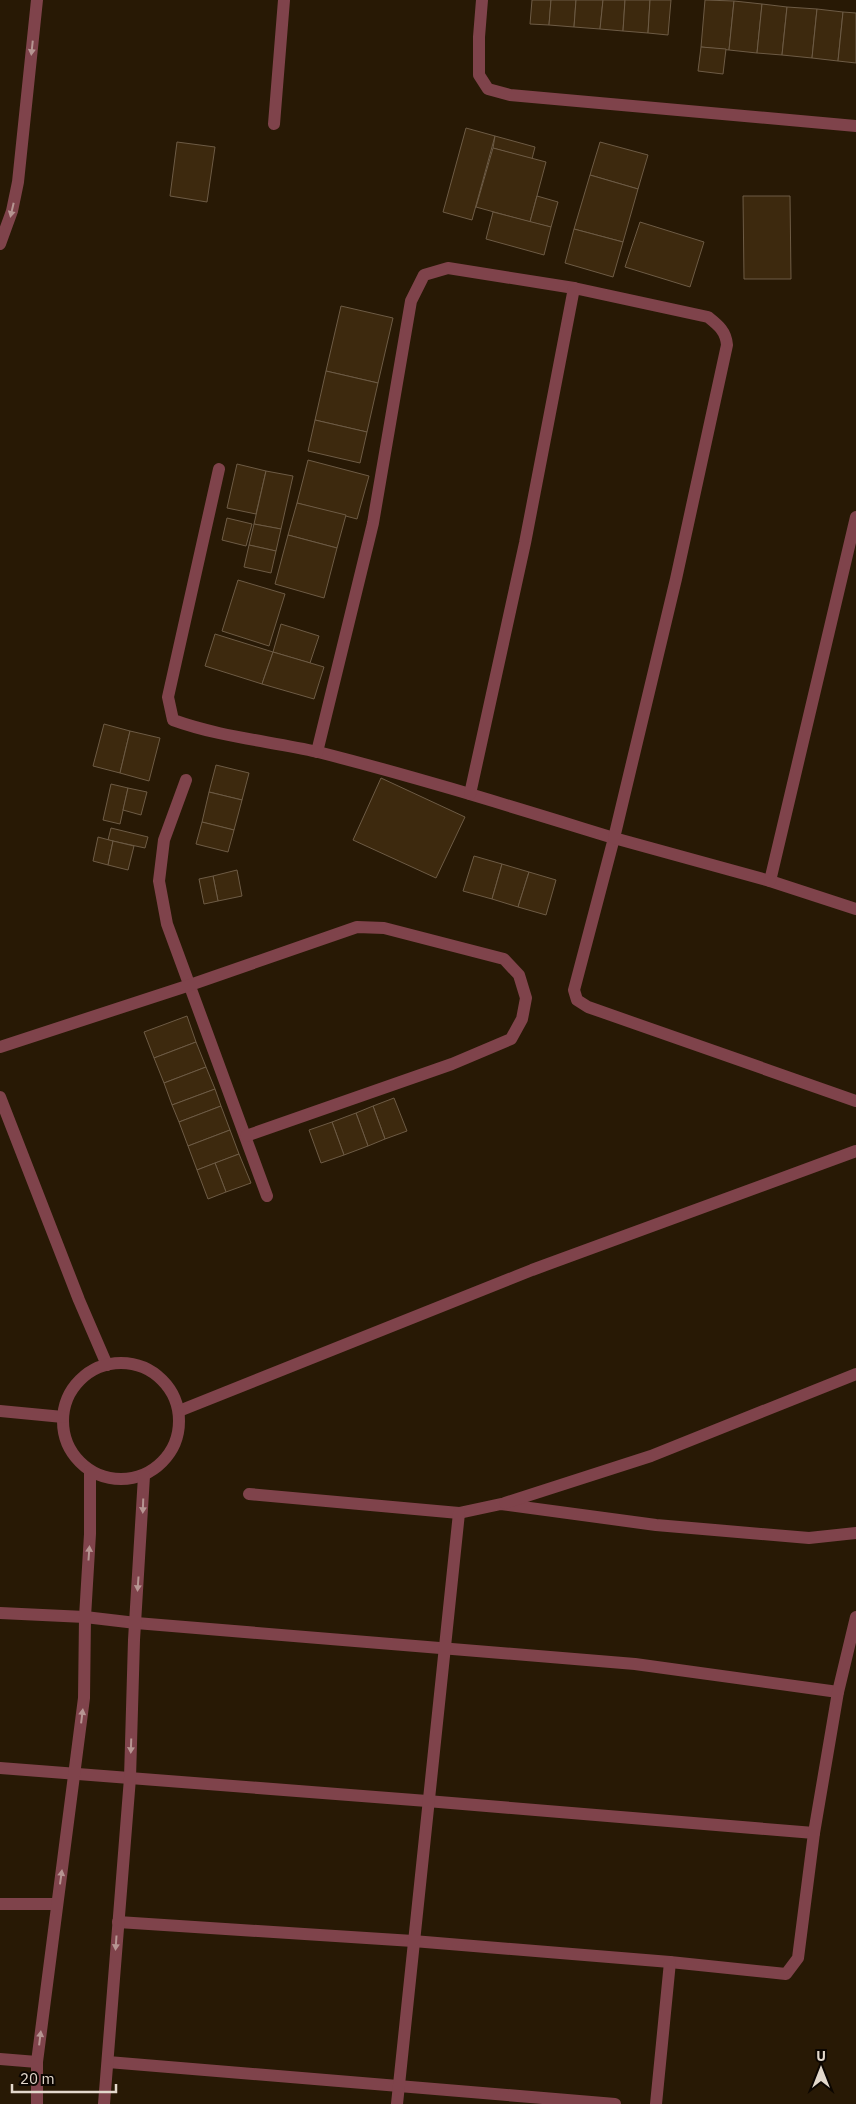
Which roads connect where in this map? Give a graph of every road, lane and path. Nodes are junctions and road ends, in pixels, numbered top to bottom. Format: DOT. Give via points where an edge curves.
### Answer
graph roads {
  1 [pos="37,0"];
  2 [pos="284,0"];
  3 [pos="482,0"];
  4 [pos="274,124"];
  5 [pos="856,126"];
  6 [pos="0,244"];
  7 [pos="574,288"];
  8 [pos="219,469"];
  9 [pos="856,517"];
  10 [pos="317,752"];
  11 [pos="186,780"];
  12 [pos="470,794"];
  13 [pos="614,838"];
  14 [pos="770,881"];
  15 [pos="856,909"];
  16 [pos="190,985"];
  17 [pos="0,1047"];
  18 [pos="0,1097"];
  19 [pos="856,1101"];
  20 [pos="246,1136"];
  21 [pos="856,1150"];
  22 [pos="267,1196"];
  23 [pos="107,1365"];
  24 [pos="856,1374"];
  25 [pos="0,1411"];
  26 [pos="179,1411"];
  27 [pos="63,1417"];
  28 [pos="90,1471"];
  29 [pos="144,1476"];
  30 [pos="248,1494"];
  31 [pos="500,1504"];
  32 [pos="459,1513"];
  33 [pos="856,1533"];
  34 [pos="0,1613"];
  35 [pos="85,1617"];
  36 [pos="856,1617"];
  37 [pos="136,1623"];
  38 [pos="444,1648"];
  39 [pos="838,1692"];
  40 [pos="0,1768"];
  41 [pos="76,1773"];
  42 [pos="130,1778"];
  43 [pos="427,1801"];
  44 [pos="814,1834"];
  45 [pos="0,1904"];
  46 [pos="57,1904"];
  47 [pos="118,1922"];
  48 [pos="414,1941"];
  49 [pos="670,1962"];
  50 [pos="0,2059"];
  51 [pos="37,2062"];
  52 [pos="108,2062"];
  53 [pos="398,2085"];
  54 [pos="36,2104"];
  55 [pos="104,2104"];
  56 [pos="396,2104"];
  57 [pos="614,2104"];
  58 [pos="656,2104"];
  1 -- 6 [label="street, one-way" via="18,182"];
  2 -- 4 [label="street"];
  3 -- 5 [label="street" via="479,75 488,89 510,95"];
  7 -- 10 [label="street" via="448,268 424,275 411,301 373,523"];
  7 -- 12 [label="street" via="525,543"];
  7 -- 13 [label="street" via="708,317 727,336 678,570"];
  8 -- 10 [label="street" via="168,697 173,720 202,730"];
  9 -- 14 [label="street"];
  10 -- 12 [label="street"];
  11 -- 16 [label="street" via="164,840 159,881 167,924"];
  12 -- 13 [label="street"];
  13 -- 14 [label="street"];
  13 -- 19 [label="street" via="574,990 577,1000 588,1007"];
  14 -- 15 [label="street"];
  16 -- 17 [label="street"];
  16 -- 20 [label="street"];
  16 -- 20 [label="street" via="357,926 384,928 478,951 504,959 519,975 526,998 522,1019 511,1039 452,1064"];
  18 -- 23 [label="street"];
  20 -- 22 [label="street"];
  21 -- 26 [label="street" via="532,1270"];
  23 -- 26 [label="street" via="139,1365 154,1372 166,1383"];
  23 -- 27 [label="street" via="93,1370 77,1384 66,1403"];
  24 -- 31 [label="street" via="651,1456"];
  25 -- 27 [label="street"];
  26 -- 29 [label="street" via="180,1427 169,1456"];
  27 -- 28 [label="street" via="69,1448"];
  28 -- 29 [label="street" via="107,1478 125,1480"];
  35 -- 28 [label="street, one-way"];
  29 -- 37 [label="street, one-way"];
  30 -- 32 [label="street"];
  31 -- 32 [label="street"];
  31 -- 33 [label="street" via="656,1525 772,1536 809,1538"];
  32 -- 38 [label="street"];
  34 -- 35 [label="street"];
  35 -- 37 [label="street"];
  41 -- 35 [label="street, one-way" via="84,1698"];
  36 -- 39 [label="street"];
  37 -- 38 [label="street"];
  37 -- 42 [label="street, one-way"];
  38 -- 39 [label="street" via="635,1664"];
  38 -- 43 [label="street"];
  39 -- 44 [label="street"];
  40 -- 41 [label="street"];
  41 -- 42 [label="street"];
  46 -- 41 [label="street, one-way"];
  42 -- 43 [label="street"];
  42 -- 47 [label="street"];
  43 -- 44 [label="street"];
  43 -- 48 [label="street"];
  44 -- 49 [label="street" via="798,1958 786,1974"];
  45 -- 46 [label="street"];
  51 -- 46 [label="street, one-way"];
  47 -- 48 [label="street"];
  47 -- 52 [label="street, one-way"];
  48 -- 49 [label="street"];
  48 -- 53 [label="street"];
  49 -- 58 [label="street"];
  50 -- 51 [label="street"];
  51 -- 54 [label="street"];
  52 -- 53 [label="street"];
  52 -- 55 [label="street"];
  53 -- 56 [label="street"];
  53 -- 57 [label="street"];
}
